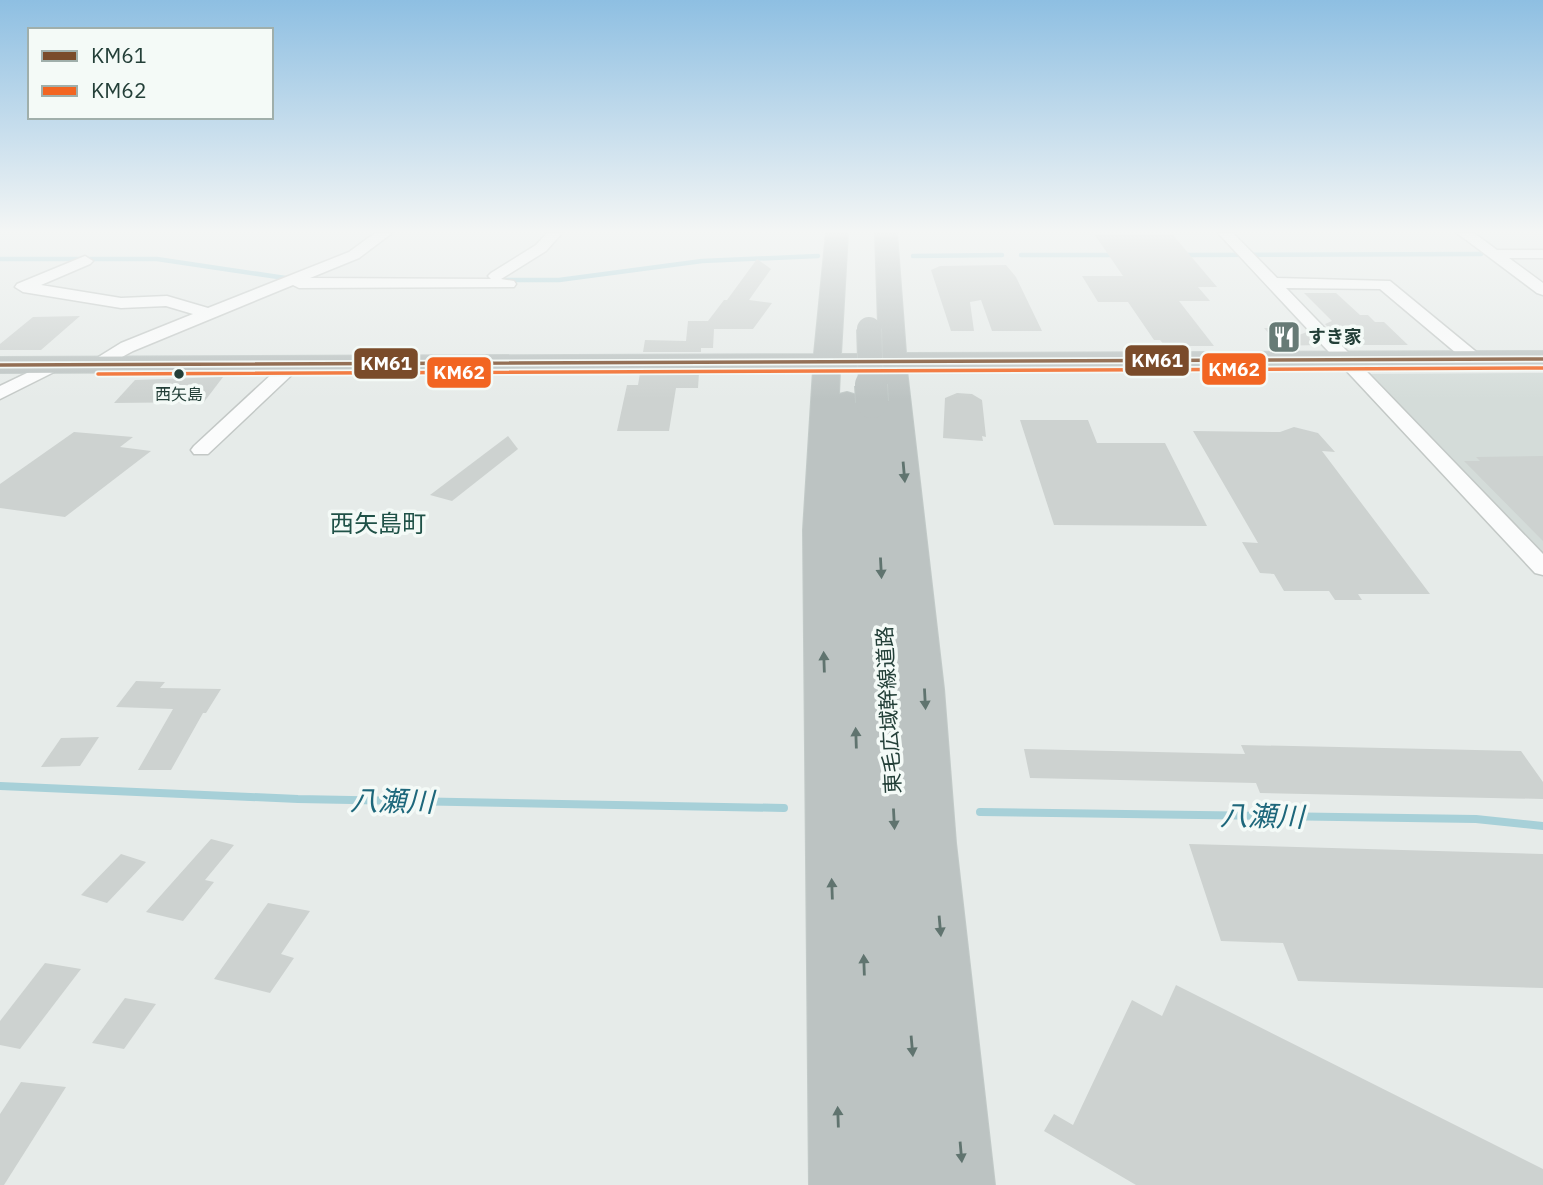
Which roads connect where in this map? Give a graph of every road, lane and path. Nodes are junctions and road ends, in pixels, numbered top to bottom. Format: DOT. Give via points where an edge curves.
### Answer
graph roads {
  1 [pos="25,288"];
  2 [pos="272,288"];
  3 [pos="842,288"];
  4 [pos="849,288"];
  5 [pos="859,288"];
  6 [pos="889,288"];
  7 [pos="1277,288"];
  8 [pos="1389,288"];
  9 [pos="207,313"];
  10 [pos="847,341"];
  11 [pos="1474,359"];
  12 [pos="1543,359"];
  13 [pos="1344,360"];
  14 [pos="893,362"];
  15 [pos="56,364"];
  16 [pos="293,364"];
  17 [pos="0,365"];
  18 [pos="98,365"];
  19 [pos="0,393"];
  20 [pos="860,401"];
  21 [pos="201,450"];
  22 [pos="1543,568"];
  23 [pos="840,1185"];
  24 [pos="873,1185"];
  25 [pos="924,1185"];
  26 [pos="964,1185"];
  1 -- 9 [label="street" via="121,303 167,301"];
  2 -- 9 [label="street"];
  3 -- 10 [label="highway"];
  4 -- 10 [label="highway, 東毛広域幹線道路"];
  5 -- 10 [label="highway, 東毛広域幹線道路"];
  6 -- 14 [label="highway"];
  7 -- 13 [label="street"];
  8 -- 11 [label="street"];
  9 -- 18 [label="street" via="127,346"];
  10 -- 14 [label="highway"];
  10 -- 16 [label="highway"];
  10 -- 20 [label="highway, 東毛広域幹線道路, bridge"];
  23 -- 10 [label="highway, one-way" via="820,530"];
  11 -- 12 [label="highway"];
  11 -- 13 [label="highway"];
  13 -- 14 [label="highway"];
  13 -- 22 [label="street"];
  14 -- 26 [label="highway, one-way"];
  15 -- 17 [label="highway"];
  15 -- 18 [label="highway"];
  15 -- 19 [label="street"];
  16 -- 18 [label="highway"];
  16 -- 21 [label="street"];
  24 -- 20 [label="highway, 東毛広域幹線道路, one-way" via="859,845"];
  20 -- 25 [label="highway, 東毛広域幹線道路, one-way"];
}
